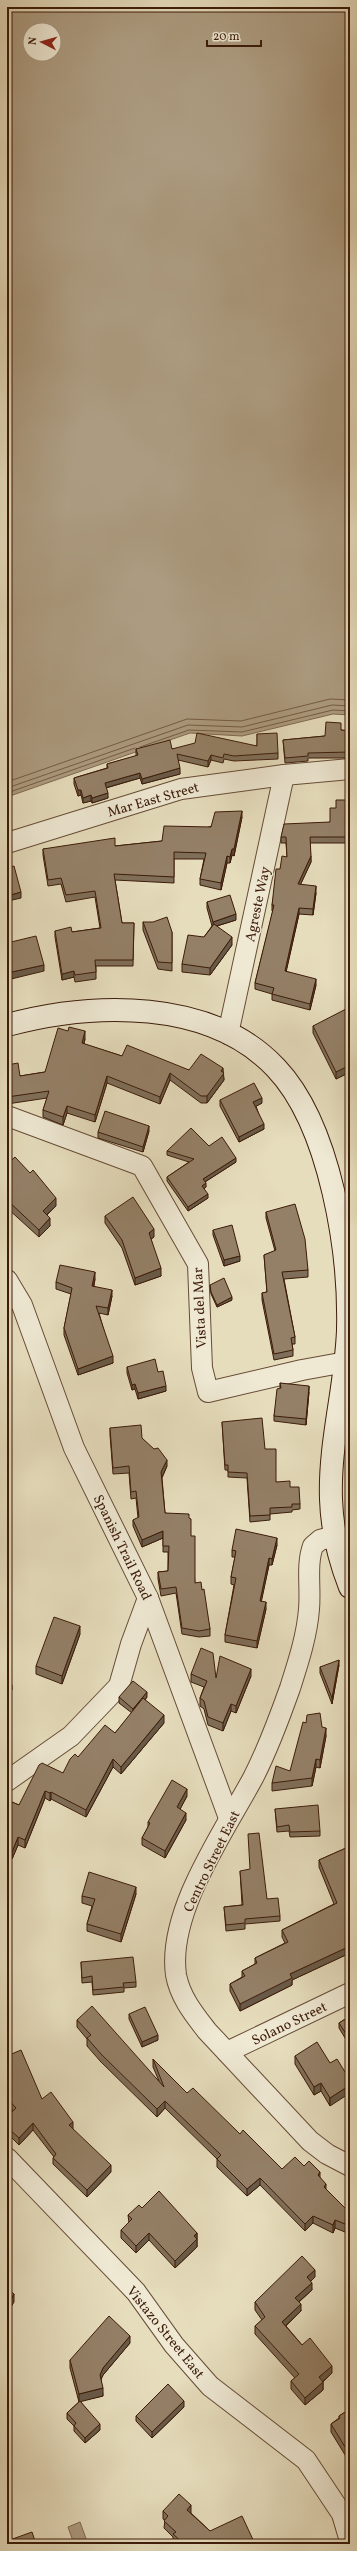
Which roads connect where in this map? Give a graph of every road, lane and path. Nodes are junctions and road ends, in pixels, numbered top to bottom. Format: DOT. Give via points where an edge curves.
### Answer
graph roads {
  1 [pos="350,769"];
  2 [pos="284,775"];
  3 [pos="7,843"];
  4 [pos="7,1024"];
  5 [pos="228,1034"];
  6 [pos="10,1117"];
  7 [pos="7,1280"];
  8 [pos="346,1362"];
  9 [pos="335,1536"];
  10 [pos="350,1587"];
  11 [pos="148,1598"];
  12 [pos="7,1781"];
  13 [pos="229,1818"];
  14 [pos="350,1993"];
  15 [pos="227,2052"];
  16 [pos="7,2158"];
  17 [pos="350,2166"];
  18 [pos="346,2512"];
  19 [pos="350,2541"];
  1 -- 2 [label="street, Mar East Street"];
  2 -- 3 [label="street, Mar East Street" via="181,789"];
  2 -- 5 [label="street, Agreste Way"];
  4 -- 5 [label="street" via="69,1013 120,1011 178,1017"];
  5 -- 8 [label="street" via="257,1051 277,1069 300,1101 316,1136 331,1185 344,1252 348,1312"];
  6 -- 8 [label="street, Vista del Mar" via="142,1166 198,1264 202,1368 208,1392"];
  7 -- 11 [label="street, Spanish Trail Road" via="22,1305 74,1448"];
  8 -- 9 [label="street" via="331,1478"];
  9 -- 10 [label="street"];
  9 -- 13 [label="street, Centro Street East" via="320,1540 313,1546 308,1621 290,1687 263,1759"];
  11 -- 12 [label="street" via="119,1686 71,1736"];
  11 -- 13 [label="street, Spanish Trail Road"];
  13 -- 15 [label="street, Centro Street East" via="192,1894 181,1925 176,1962 180,1988 185,1999 207,2030"];
  14 -- 15 [label="street, Solano Street"];
  15 -- 17 [label="street, Centro Street East" via="310,2141 327,2154"];
  16 -- 18 [label="street, Vistazo Street East" via="136,2292 174,2345 210,2386 306,2460"];
  18 -- 19 [label="street, Vistazo Street East"];
}
